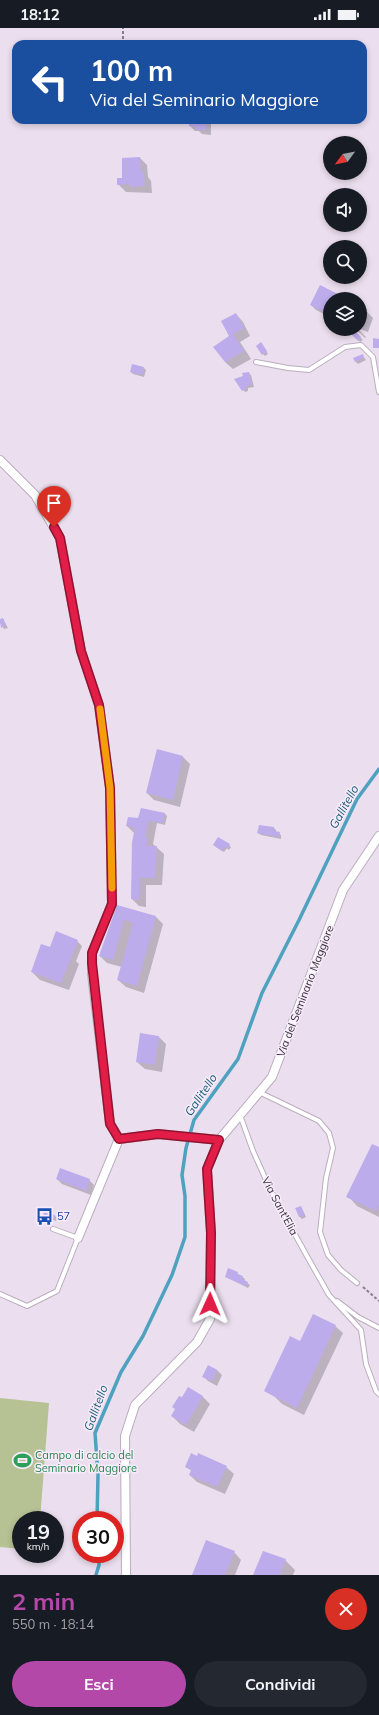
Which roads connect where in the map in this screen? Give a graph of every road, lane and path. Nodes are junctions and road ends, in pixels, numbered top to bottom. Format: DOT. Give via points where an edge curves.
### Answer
graph roads {
  1 [pos="123,28"];
  2 [pos="123,40"];
  3 [pos="256,362"];
  4 [pos="379,392"];
  5 [pos="0,460"];
  6 [pos="379,836"];
  7 [pos="259,1092"];
  8 [pos="240,1114"];
  9 [pos="119,1139"];
  10 [pos="215,1140"];
  11 [pos="53,1229"];
  12 [pos="78,1238"];
  13 [pos="357,1283"];
  14 [pos="0,1294"];
  15 [pos="329,1295"];
  16 [pos="379,1300"];
  17 [pos="379,1328"];
  18 [pos="379,1394"];
  19 [pos="126,1575"];
  1 -- 2 [label="path"];
  3 -- 4 [label="lane" via="309,370 345,347 362,345 372,357"];
  5 -- 9 [label="street" via="35,495 60,538 81,651 99,705 110,788 112,904 92,953 92,974 110,1124"];
  6 -- 7 [label="street, Via del Seminario Maggiore" via="344,890 272,1077"];
  7 -- 8 [label="street, Via del Seminario Maggiore"];
  7 -- 13 [label="lane" via="319,1121 329,1133 333,1148 326,1178 320,1232 328,1256"];
  8 -- 10 [label="street, Via del Seminario Maggiore"];
  8 -- 15 [label="lane, Via Sant'Elia" via="271,1191"];
  9 -- 10 [label="street" via="158,1134"];
  9 -- 12 [label="street"];
  10 -- 19 [label="street, Via del Seminario Maggiore" via="207,1169 211,1233 210,1319 197,1342 136,1405 125,1436"];
  11 -- 12 [label="lane"];
  12 -- 14 [label="lane" via="57,1291 27,1306"];
  13 -- 16 [label="path"];
  15 -- 17 [label="lane, Via Sant'Elia" via="358,1317"];
  15 -- 18 [label="lane, Via Sant'Elia" via="361,1330 366,1364"];
}
